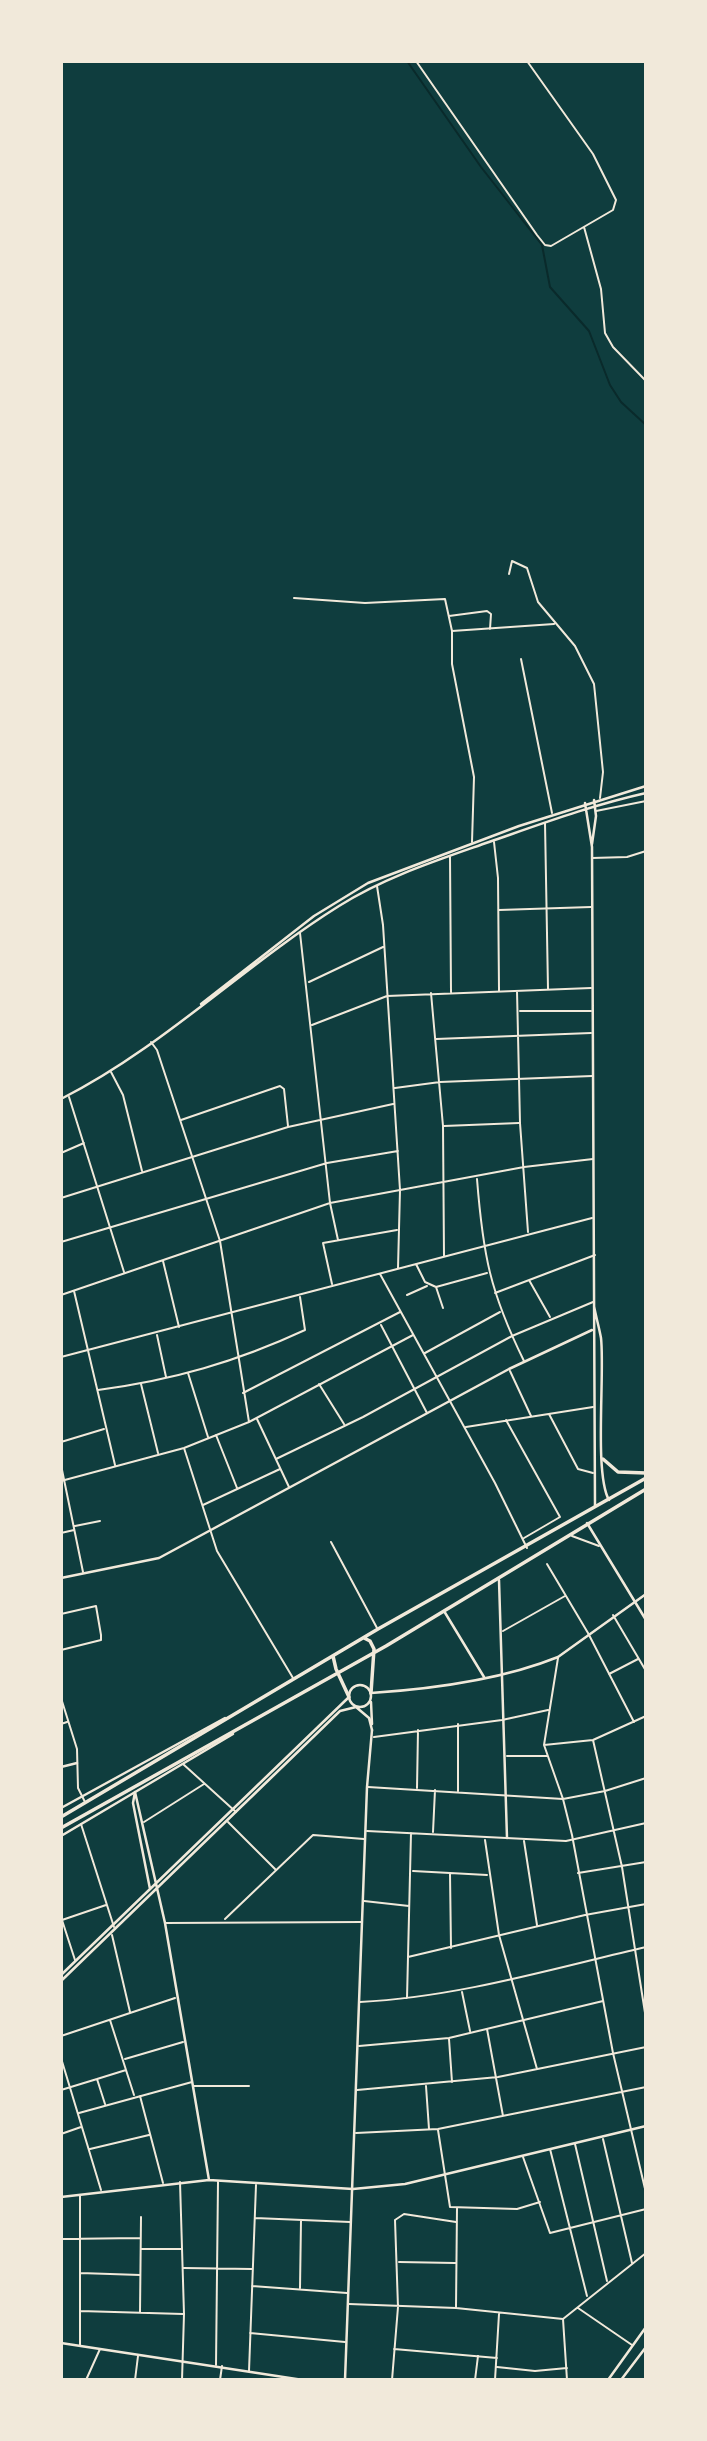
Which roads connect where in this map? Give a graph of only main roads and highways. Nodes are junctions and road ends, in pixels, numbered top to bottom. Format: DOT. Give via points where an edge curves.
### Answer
graph roads {
  1 [pos="646,786"];
  2 [pos="646,793"];
  3 [pos="594,800"];
  4 [pos="585,803"];
  5 [pos="596,809"];
  6 [pos="587,810"];
  7 [pos="592,847"];
  8 [pos="192,1012"];
  9 [pos="61,1100"];
  10 [pos="593,1302"];
  11 [pos="592,1330"];
  12 [pos="603,1459"];
  13 [pos="646,1473"];
  14 [pos="646,1478"];
  15 [pos="646,1489"];
  16 [pos="609,1500"];
  17 [pos="595,1509"];
  18 [pos="587,1523"];
  19 [pos="498,1577"];
  20 [pos="61,1578"];
  21 [pos="646,1594"];
  22 [pos="634,1601"];
  23 [pos="443,1610"];
  24 [pos="646,1620"];
  25 [pos="362,1638"];
  26 [pos="373,1653"];
  27 [pos="333,1656"];
  28 [pos="338,1673"];
  29 [pos="500,1675"];
  30 [pos="484,1677"];
  31 [pos="371,1695"];
  32 [pos="349,1698"];
  33 [pos="259,1700"];
  34 [pos="356,1707"];
  35 [pos="266,1713"];
  36 [pos="372,1730"];
  37 [pos="77,1763"];
  38 [pos="61,1767"];
  39 [pos="135,1792"];
  40 [pos="61,1808"];
  41 [pos="61,1817"];
  42 [pos="61,1828"];
  43 [pos="61,1836"];
  44 [pos="507,1839"];
  45 [pos="156,1885"];
  46 [pos="151,1890"];
  47 [pos="157,1891"];
  48 [pos="61,1976"];
  49 [pos="61,1981"];
  50 [pos="646,2126"];
  51 [pos="209,2180"];
  52 [pos="353,2189"];
  53 [pos="61,2197"];
  54 [pos="646,2327"];
  55 [pos="61,2343"];
  56 [pos="645,2348"];
  57 [pos="303,2380"];
  58 [pos="345,2380"];
  59 [pos="608,2380"];
  60 [pos="621,2380"];
  1 -- 3 [label="main road"];
  2 -- 5 [label="main road"];
  3 -- 4 [label="main road"];
  3 -- 5 [label="main road"];
  4 -- 6 [label="main road"];
  4 -- 8 [label="main road" via="386,875 346,895"];
  5 -- 6 [label="main road"];
  5 -- 7 [label="main road"];
  6 -- 7 [label="main road"];
  6 -- 8 [label="main road" via="377,885 338,906"];
  7 -- 10 [label="main road"];
  8 -- 9 [label="main road" via="111,1072"];
  10 -- 11 [label="main road"];
  10 -- 12 [label="main road" via="601,1339"];
  11 -- 17 [label="main road"];
  11 -- 20 [label="main road" via="509,1369 149,1562"];
  12 -- 13 [label="highway" via="619,1473"];
  12 -- 16 [label="main road"];
  14 -- 16 [label="highway"];
  15 -- 18 [label="highway"];
  16 -- 17 [label="highway"];
  17 -- 25 [label="highway"];
  18 -- 19 [label="highway"];
  18 -- 22 [label="main road"];
  19 -- 23 [label="highway"];
  19 -- 29 [label="main road"];
  21 -- 22 [label="main road"];
  22 -- 24 [label="main road"];
  22 -- 29 [label="main road" via="558,1657"];
  23 -- 26 [label="highway"];
  23 -- 30 [label="main road"];
  25 -- 26 [label="highway" via="370,1641"];
  25 -- 27 [label="highway"];
  26 -- 28 [label="highway"];
  26 -- 31 [label="highway"];
  27 -- 28 [label="highway"];
  27 -- 33 [label="highway"];
  28 -- 32 [label="highway"];
  28 -- 35 [label="highway"];
  29 -- 30 [label="main road"];
  29 -- 44 [label="main road"];
  30 -- 31 [label="main road"];
  31 -- 32 [label="main road" via="358,1685"];
  31 -- 34 [label="main road" via="368,1704"];
  31 -- 36 [label="main road"];
  32 -- 34 [label="main road"];
  32 -- 45 [label="main road"];
  33 -- 40 [label="main road"];
  33 -- 41 [label="highway"];
  34 -- 36 [label="main road" via="369,1718"];
  34 -- 47 [label="main road" via="341,1711"];
  35 -- 39 [label="main road"];
  35 -- 42 [label="highway"];
  36 -- 52 [label="main road"];
  37 -- 38 [label="main road"];
  39 -- 43 [label="main road"];
  39 -- 45 [label="main road"];
  39 -- 46 [label="main road" via="133,1803"];
  45 -- 46 [label="main road"];
  45 -- 47 [label="main road"];
  46 -- 47 [label="main road"];
  46 -- 48 [label="main road"];
  47 -- 49 [label="main road"];
  47 -- 51 [label="main road"];
  50 -- 52 [label="main road" via="405,2183"];
  51 -- 52 [label="main road"];
  51 -- 53 [label="main road"];
  52 -- 58 [label="main road"];
  54 -- 59 [label="main road"];
  55 -- 57 [label="main road"];
  56 -- 60 [label="main road"];
}
